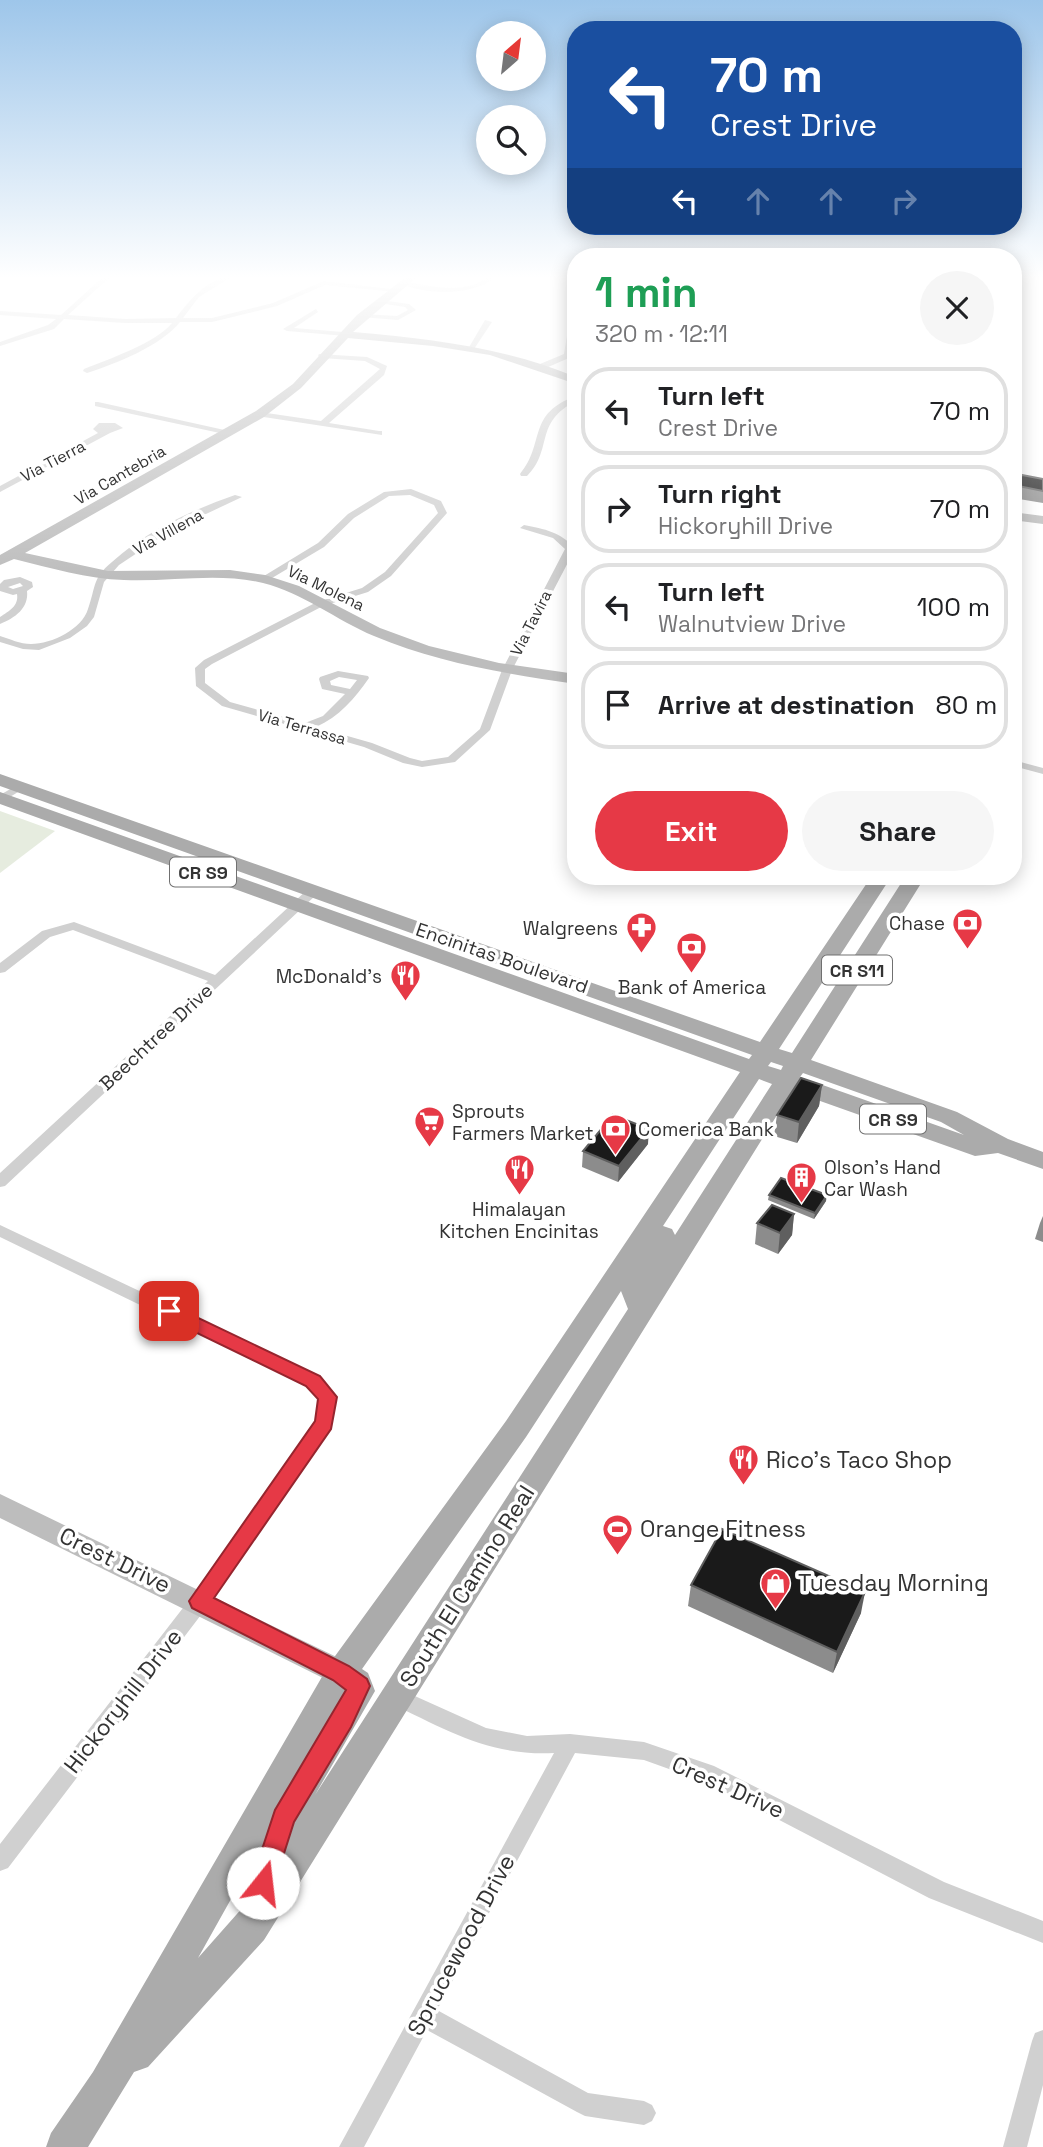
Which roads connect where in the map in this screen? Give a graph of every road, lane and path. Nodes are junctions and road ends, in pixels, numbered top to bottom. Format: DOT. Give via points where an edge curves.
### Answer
graph roads {
  1 [pos="304,377"];
  2 [pos="376,377"];
  3 [pos="567,402"];
  4 [pos="99,404"];
  5 [pos="260,414"];
  6 [pos="324,423"];
  7 [pos="106,432"];
  8 [pos="229,433"];
  9 [pos="379,433"];
  10 [pos="524,474"];
  11 [pos="0,489"];
  12 [pos="238,497"];
  13 [pos="1022,517"];
  14 [pos="1043,520"];
  15 [pos="524,528"];
  16 [pos="567,544"];
  17 [pos="567,555"];
  18 [pos="7,557"];
  19 [pos="103,575"];
  20 [pos="264,579"];
  21 [pos="22,590"];
  22 [pos="320,604"];
  23 [pos="0,621"];
  24 [pos="0,639"];
  25 [pos="507,670"];
  26 [pos="567,678"];
  27 [pos="353,693"];
  28 [pos="303,728"];
  29 [pos="1022,765"];
  30 [pos="1043,771"];
  31 [pos="4,793"];
  32 [pos="876,885"];
  33 [pos="891,885"];
  34 [pos="910,885"];
  35 [pos="304,899"];
  36 [pos="901,901"];
  37 [pos="404,943"];
  38 [pos="510,961"];
  39 [pos="0,969"];
  40 [pos="218,980"];
  41 [pos="760,1060"];
  42 [pos="793,1072"];
  43 [pos="1043,1161"];
  44 [pos="0,1182"];
  45 [pos="659,1214"];
  46 [pos="0,1230"];
  47 [pos="641,1310"];
  48 [pos="0,1505"];
  49 [pos="200,1601"];
  50 [pos="341,1673"];
  51 [pos="397,1697"];
  52 [pos="570,1743"];
  53 [pos="3,1853"];
  54 [pos="251,1927"];
  55 [pos="1043,1932"];
  56 [pos="423,2015"];
  57 [pos="1043,2041"];
  58 [pos="106,2085"];
  59 [pos="644,2113"];
  60 [pos="65,2147"];
  61 [pos="351,2147"];
  62 [pos="1015,2147"];
  1 -- 5 [label="street, Via Cantebria"];
  2 -- 6 [label="street"];
  3 -- 10 [label="street" via="554,409 540,430 534,465"];
  4 -- 8 [label="street"];
  5 -- 6 [label="street"];
  5 -- 8 [label="street, Via Cantebria"];
  6 -- 9 [label="street"];
  7 -- 11 [label="street, Via Tierra"];
  8 -- 18 [label="street, Via Cantebria"];
  12 -- 19 [label="street, Via Villena" via="141,544"];
  13 -- 14 [label="street"];
  15 -- 16 [label="street, Via Tavira"];
  17 -- 25 [label="street, Via Tavira"];
  18 -- 19 [label="street, Via Molena"];
  19 -- 20 [label="street, Via Molena"];
  19 -- 24 [label="street" via="87,620 51,644 34,648"];
  20 -- 22 [label="street, Via Molena" via="292,587"];
  20 -- 22 [label="street" via="321,545 351,516 387,494 400,491 438,503 443,513 388,574 365,590"];
  21 -- 23 [label="street" via="17,610"];
  22 -- 25 [label="street, Via Molena" via="407,644"];
  22 -- 28 [label="street, Via Terrassa" via="208,662 200,668 198,679 226,704"];
  25 -- 26 [label="street, Via Molena"];
  25 -- 28 [label="street, Via Terrassa" via="485,730 451,760 422,764"];
  27 -- 28 [label="street" via="327,718"];
  29 -- 30 [label="street"];
  31 -- 35 [label="main road, Encinitas Boulevard / CR S9"];
  32 -- 41 [label="main road, CR S11"];
  33 -- 36 [label="main road" via="887,892"];
  34 -- 36 [label="main road, CR S11"];
  35 -- 37 [label="main road, Encinitas Boulevard / CR S9"];
  35 -- 38 [label="main road, Encinitas Boulevard / CR S9"];
  35 -- 40 [label="street, Beechtree Drive"];
  36 -- 42 [label="main road, CR S11"];
  37 -- 38 [label="main road" via="418,937 474,957"];
  37 -- 41 [label="main road, Encinitas Boulevard / CR S9"];
  38 -- 41 [label="main road, Encinitas Boulevard / CR S9"];
  39 -- 40 [label="street" via="46,934 74,926"];
  40 -- 44 [label="street, Beechtree Drive"];
  41 -- 42 [label="main road, Encinitas Boulevard / CR S9"];
  41 -- 45 [label="main road, South El Camino Real"];
  42 -- 43 [label="main road, Encinitas Boulevard / CR S9" via="975,1148 1000,1146"];
  42 -- 47 [label="main road, South El Camino Real"];
  45 -- 47 [label="main road" via="663,1234 632,1294"];
  45 -- 50 [label="main road, South El Camino Real" via="516,1429"];
  46 -- 49 [label="street, Hickoryhill Drive" via="313,1381 327,1397 324,1423"];
  47 -- 51 [label="main road, South El Camino Real"];
  48 -- 49 [label="street, Crest Drive"];
  49 -- 50 [label="street, Crest Drive"];
  49 -- 53 [label="street, Hickoryhill Drive"];
  50 -- 54 [label="main road" via="357,1683 359,1691 284,1818"];
  50 -- 58 [label="main road, South El Camino Real"];
  51 -- 52 [label="street, Crest Drive" via="484,1737 527,1745"];
  51 -- 54 [label="main road, South El Camino Real"];
  52 -- 55 [label="street, Crest Drive" via="645,1751 714,1776 937,1889"];
  52 -- 56 [label="street, Sprucewood Drive"];
  54 -- 58 [label="main road, South El Camino Real"];
  56 -- 59 [label="street" via="585,2104"];
  56 -- 61 [label="street, Sprucewood Drive"];
  57 -- 62 [label="street"];
  58 -- 60 [label="main road, South El Camino Real"];
}
